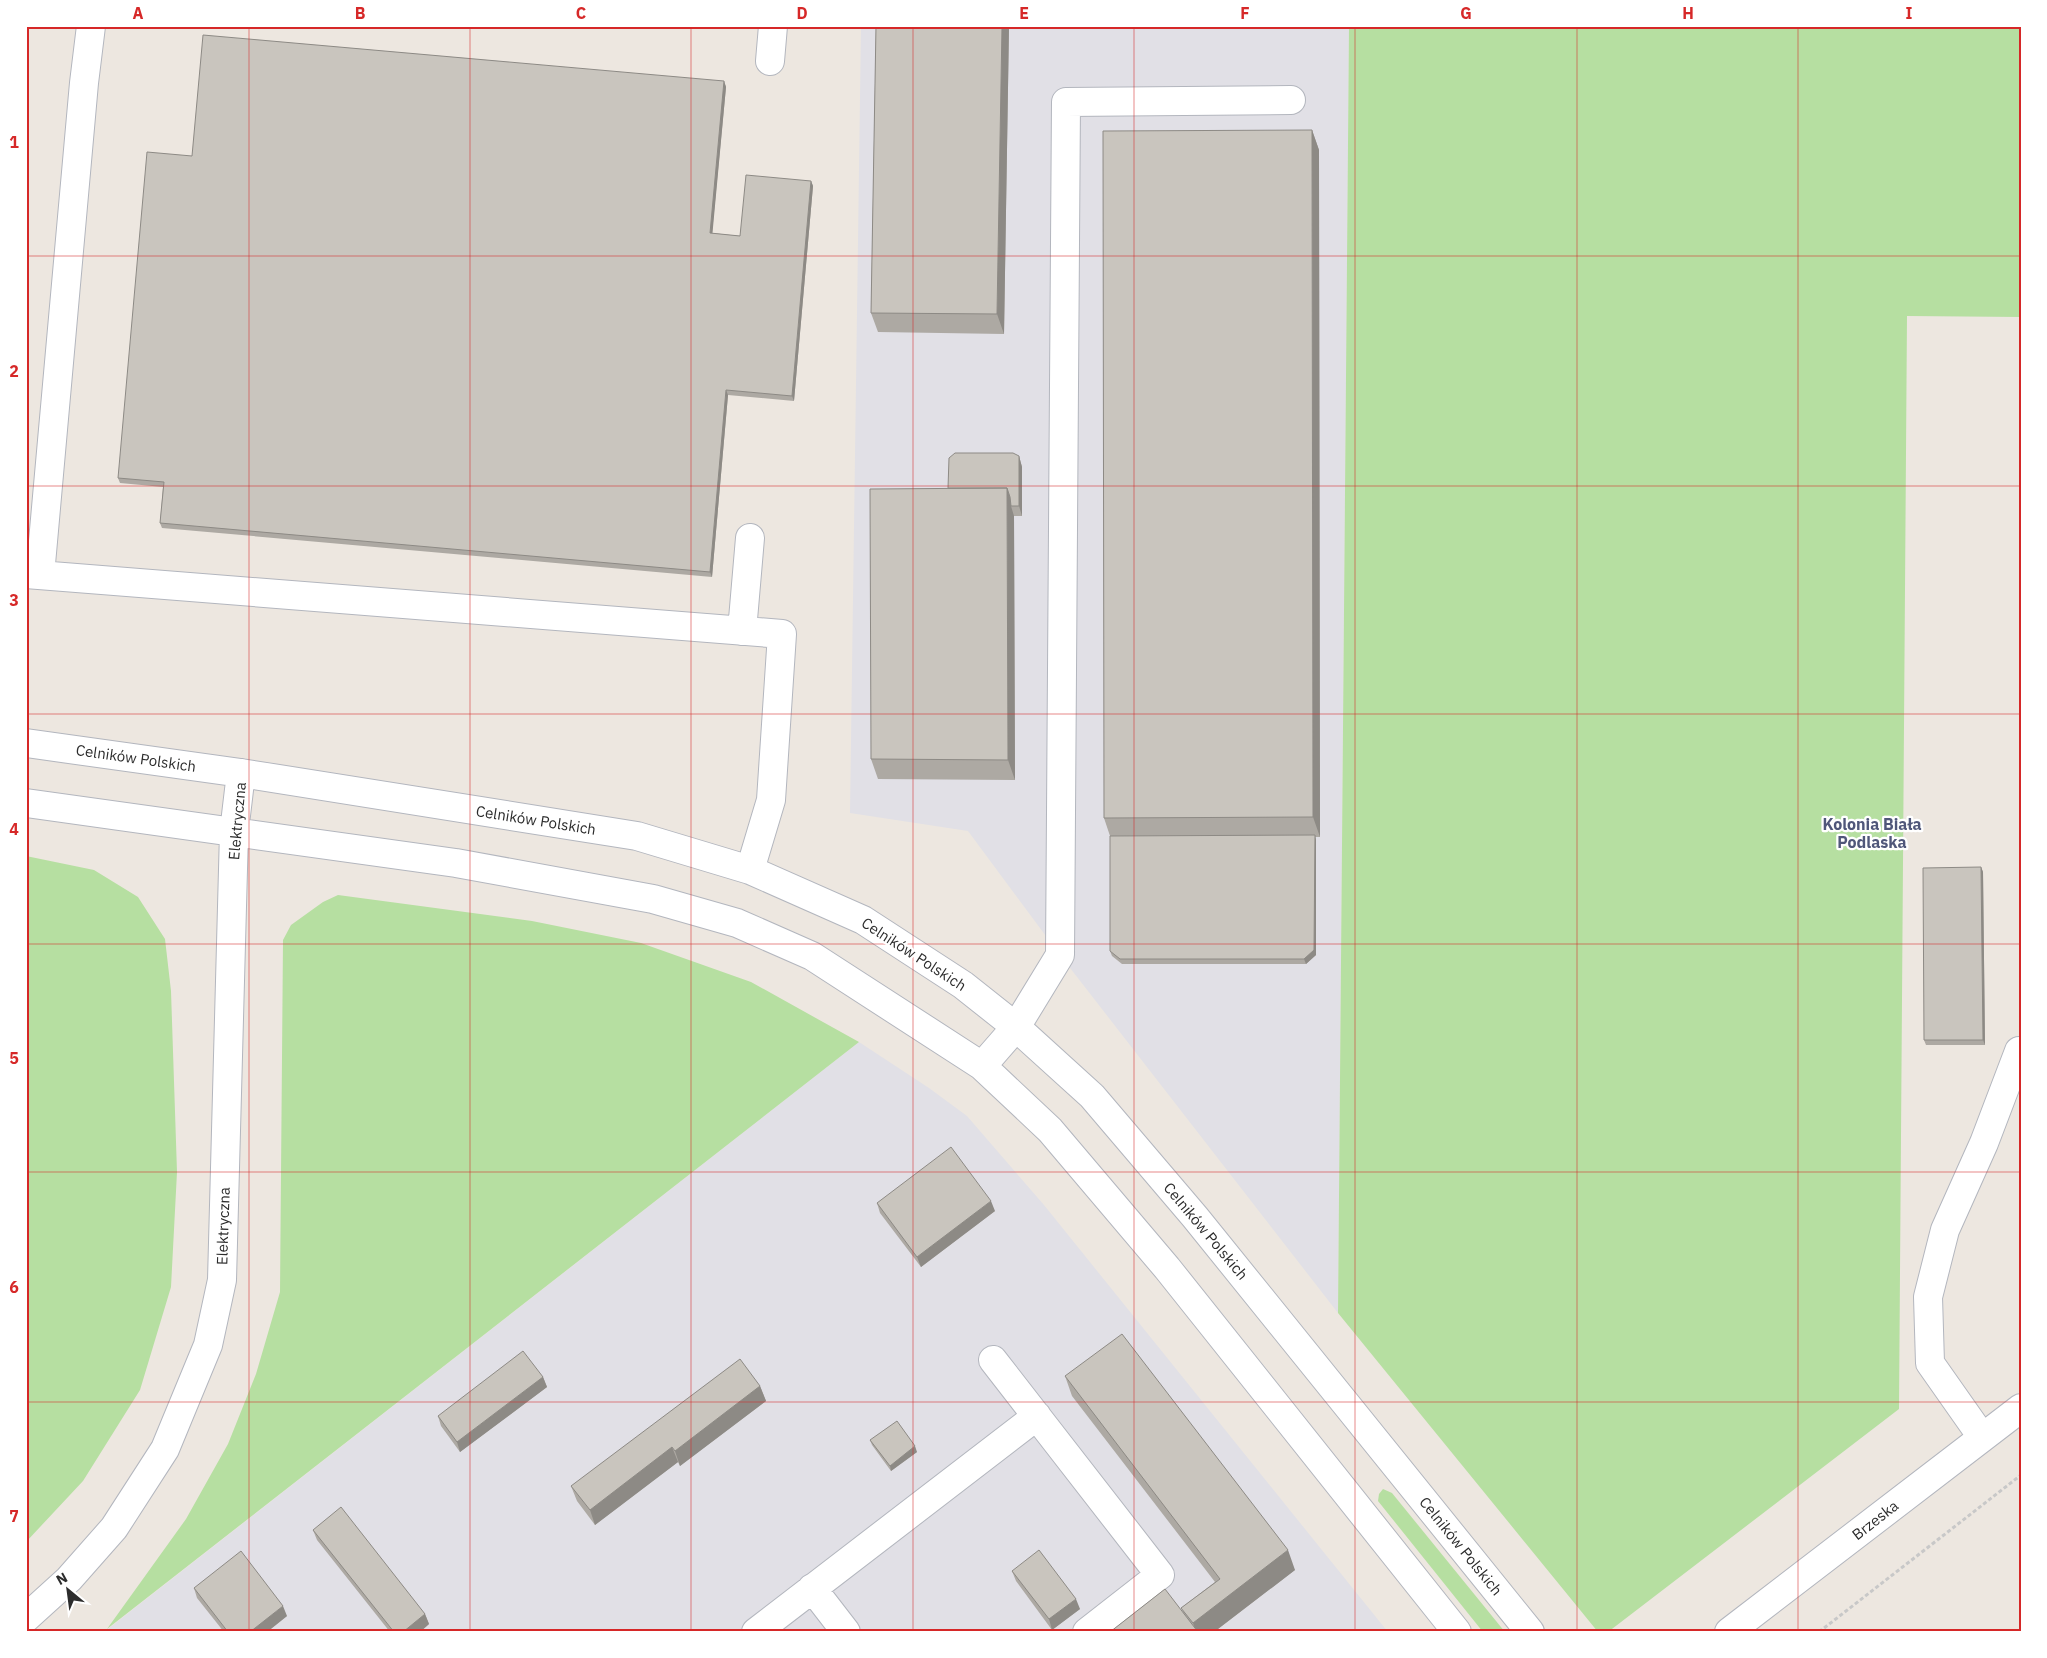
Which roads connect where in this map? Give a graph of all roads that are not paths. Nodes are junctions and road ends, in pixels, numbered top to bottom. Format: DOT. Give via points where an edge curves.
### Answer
graph roads {
  1 [pos="91,26"];
  2 [pos="773,26"];
  3 [pos="770,61"];
  4 [pos="1291,100"];
  5 [pos="750,538"];
  6 [pos="33,574"];
  7 [pos="742,631"];
  8 [pos="26,743"];
  9 [pos="241,773"];
  10 [pos="26,803"];
  11 [pos="234,832"];
  12 [pos="750,870"];
  13 [pos="1016,1027"];
  14 [pos="2020,1052"];
  15 [pos="982,1066"];
  16 [pos="993,1360"];
  17 [pos="2021,1408"];
  18 [pos="1037,1416"];
  19 [pos="1982,1437"];
  20 [pos="812,1588"];
  21 [pos="26,1618"];
  22 [pos="756,1632"];
  23 [pos="846,1632"];
  24 [pos="1087,1632"];
  25 [pos="1457,1632"];
  26 [pos="1530,1632"];
  27 [pos="1729,1632"];
  1 -- 6 [label="street"];
  2 -- 3 [label="street"];
  4 -- 13 [label="street" via="1066,102 1060,955"];
  5 -- 7 [label="street"];
  6 -- 7 [label="street"];
  7 -- 12 [label="street" via="782,634 771,800"];
  8 -- 9 [label="street, Celników Polskich"];
  9 -- 11 [label="street, Elektryczna"];
  9 -- 12 [label="street, Celników Polskich" via="637,836"];
  10 -- 11 [label="street"];
  11 -- 15 [label="street" via="465,865 653,899 737,923 812,956"];
  11 -- 21 [label="street, Elektryczna" via="222,1280 208,1345 165,1449 114,1528 69,1579"];
  12 -- 13 [label="street, Celników Polskich" via="863,920 963,985"];
  13 -- 15 [label="street"];
  13 -- 26 [label="street, Celników Polskich" via="1092,1096 1195,1217"];
  14 -- 19 [label="street" via="1946,1230 1928,1297 1930,1363"];
  15 -- 25 [label="street" via="1050,1130 1154,1254"];
  16 -- 18 [label="street"];
  17 -- 19 [label="street, Brzeska"];
  18 -- 20 [label="street"];
  18 -- 24 [label="street" via="1160,1575"];
  19 -- 27 [label="street, Brzeska"];
  20 -- 22 [label="street"];
  20 -- 23 [label="street"];
}
